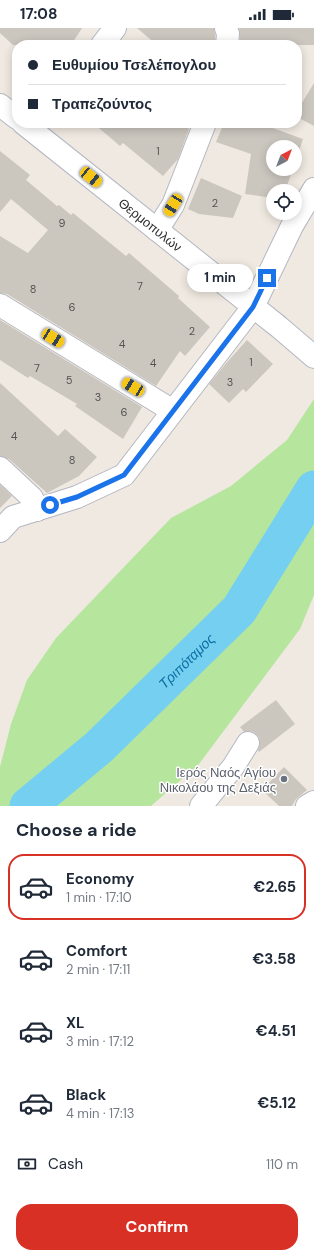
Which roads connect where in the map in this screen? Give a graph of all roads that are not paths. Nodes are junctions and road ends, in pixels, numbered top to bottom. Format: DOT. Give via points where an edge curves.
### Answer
graph roads {
  1 [pos="115,28"];
  2 [pos="226,28"];
  3 [pos="106,40"];
  4 [pos="227,40"];
  5 [pos="0,105"];
  6 [pos="12,114"];
  7 [pos="34,128"];
  8 [pos="204,128"];
  9 [pos="314,189"];
  10 [pos="157,230"];
  11 [pos="0,305"];
  12 [pos="253,307"];
  13 [pos="314,357"];
  14 [pos="173,411"];
  15 [pos="0,468"];
  16 [pos="37,510"];
  17 [pos="0,531"];
  18 [pos="248,743"];
  19 [pos="314,802"];
  20 [pos="201,806"];
  21 [pos="308,806"];
  1 -- 3 [label="street"];
  2 -- 4 [label="street"];
  5 -- 6 [label="street"];
  7 -- 10 [label="street, Θερμοπυλών"];
  8 -- 10 [label="street" via="173,205"];
  9 -- 12 [label="street" via="292,226"];
  10 -- 12 [label="street, Θερμοπυλών"];
  11 -- 14 [label="street"];
  12 -- 13 [label="street, Θερμοπυλών"];
  12 -- 14 [label="street"];
  14 -- 16 [label="street" via="124,475 77,497"];
  15 -- 16 [label="street" via="32,498"];
  16 -- 17 [label="street" via="13,517"];
  18 -- 20 [label="street" via="233,767"];
  19 -- 21 [label="street"];
}
